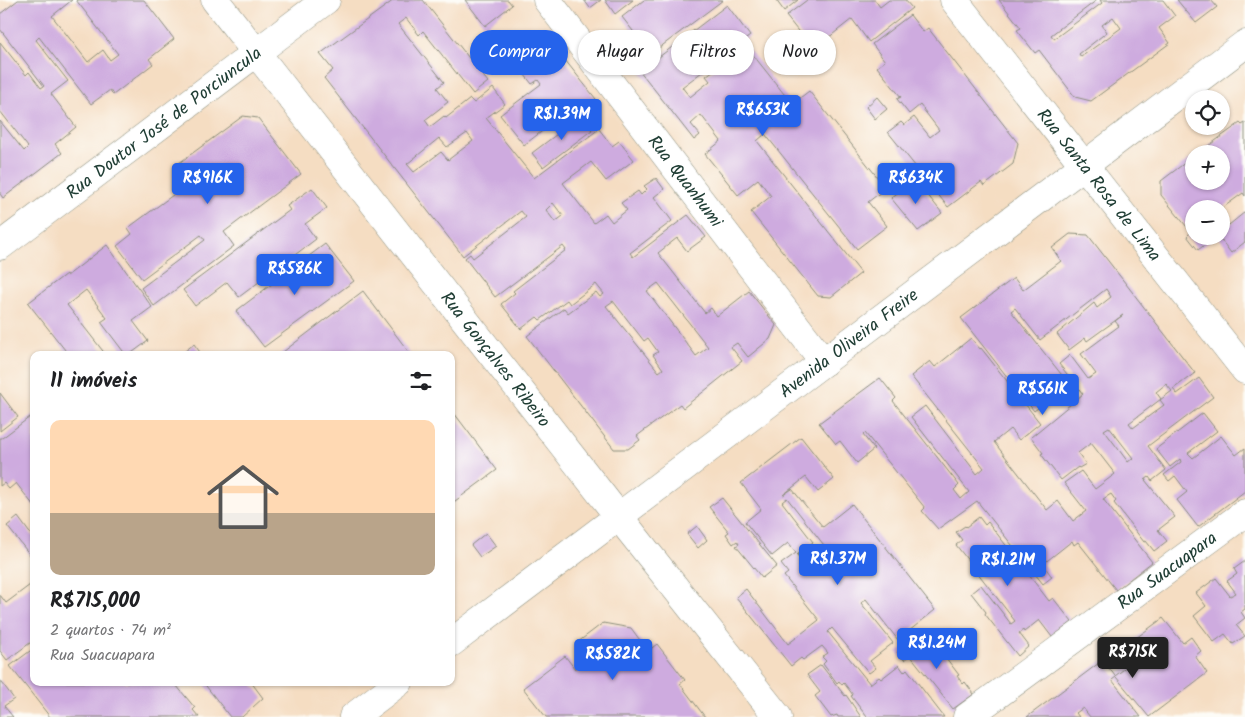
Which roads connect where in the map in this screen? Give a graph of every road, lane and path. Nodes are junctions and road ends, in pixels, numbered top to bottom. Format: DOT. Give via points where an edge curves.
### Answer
graph roads {
  1 [pos="215,0"];
  2 [pos="326,0"];
  3 [pos="547,0"];
  4 [pos="954,0"];
  5 [pos="1245,44"];
  6 [pos="255,53"];
  7 [pos="1084,165"];
  8 [pos="0,246"];
  9 [pos="824,362"];
  10 [pos="1245,370"];
  11 [pos="1245,513"];
  12 [pos="619,517"];
  13 [pos="455,640"];
  14 [pos="394,686"];
  15 [pos="353,717"];
  16 [pos="778,717"];
  17 [pos="967,717"];
  1 -- 6 [label="street, Rua Gonçalves Ribeiro"];
  2 -- 6 [label="street, Rua Doutor José de Porciuncula"];
  3 -- 9 [label="street, Rua Quanhumi"];
  4 -- 7 [label="street, Rua Santa Rosa de Lima"];
  5 -- 7 [label="street, Avenida Oliveira Freire"];
  6 -- 8 [label="street, Rua Doutor José de Porciuncula"];
  6 -- 12 [label="street, Rua Gonçalves Ribeiro"];
  7 -- 9 [label="street, Avenida Oliveira Freire"];
  7 -- 10 [label="street, Rua Santa Rosa de Lima"];
  9 -- 12 [label="street, Avenida Oliveira Freire"];
  11 -- 17 [label="street, Rua Suacuapara"];
  12 -- 13 [label="street, Avenida Oliveira Freire"];
  12 -- 16 [label="street, Rua Gonçalves Ribeiro"];
  14 -- 15 [label="street"];
}
